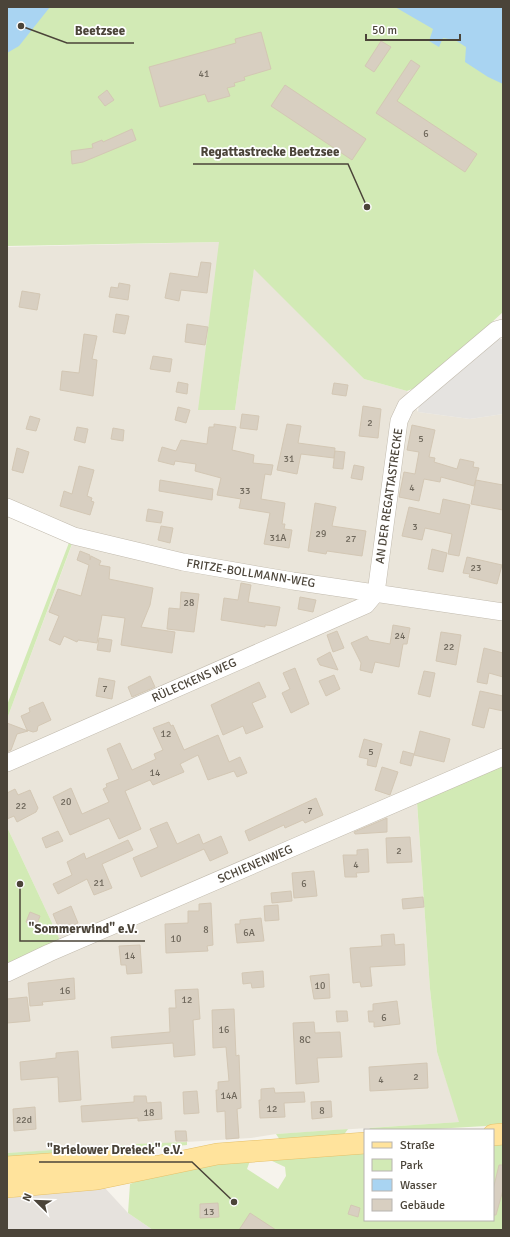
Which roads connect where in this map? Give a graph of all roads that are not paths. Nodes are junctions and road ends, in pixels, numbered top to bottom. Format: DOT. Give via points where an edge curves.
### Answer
graph roads {
  1 [pos="503,328"];
  2 [pos="7,507"];
  3 [pos="376,593"];
  4 [pos="503,612"];
  5 [pos="503,756"];
  6 [pos="7,763"];
  7 [pos="7,973"];
  8 [pos="364,1143"];
  9 [pos="217,1154"];
  10 [pos="7,1167"];
  11 [pos="7,1186"];
  1 -- 3 [label="street, AN DER REGATTASTRECKE" via="496,330 406,406 399,421"];
  2 -- 3 [label="street, FRITZE-BOLLMANN-WEG" via="74,536 112,546 237,572"];
  3 -- 4 [label="street, FRITZE-BOLLMANN-WEG"];
  3 -- 6 [label="street, RÜLECKENS WEG" via="366,604"];
  5 -- 7 [label="street, SCHIENENWEG" via="63,946"];
  8 -- 9 [label="main road"];
  9 -- 10 [label="main road" via="201,1152"];
  9 -- 11 [label="main road" via="97,1179"];
}
